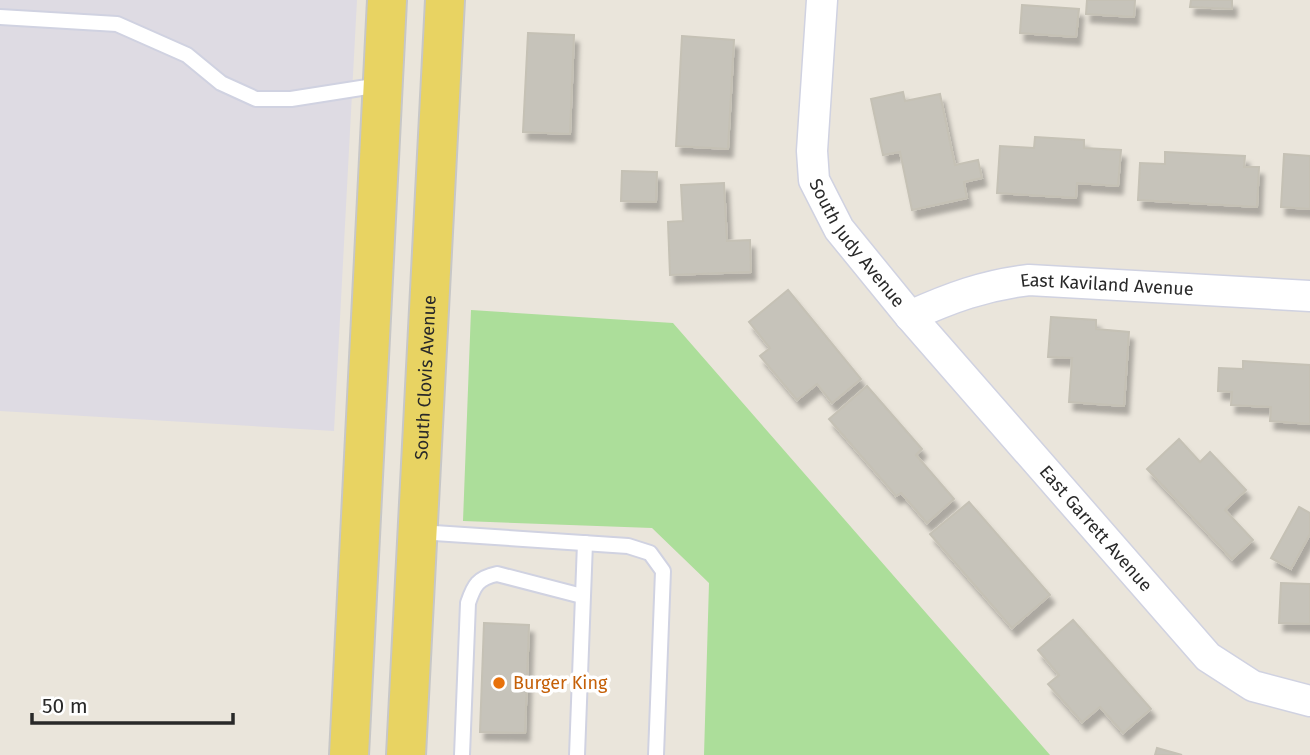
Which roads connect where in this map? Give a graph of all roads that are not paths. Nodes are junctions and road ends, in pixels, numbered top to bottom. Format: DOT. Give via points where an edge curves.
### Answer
graph roads {
  1 [pos="387,0"];
  2 [pos="445,0"];
  3 [pos="822,0"];
  4 [pos="0,18"];
  5 [pos="383,85"];
  6 [pos="1310,296"];
  7 [pos="910,316"];
  8 [pos="417,532"];
  9 [pos="584,543"];
  10 [pos="582,596"];
  11 [pos="1310,701"];
  12 [pos="349,755"];
  13 [pos="406,755"];
  14 [pos="462,755"];
  15 [pos="577,755"];
  16 [pos="656,755"];
  1 -- 5 [label="main road"];
  2 -- 8 [label="main road, South Clovis Avenue"];
  3 -- 7 [label="street, South Judy Avenue" via="814,180 839,229"];
  4 -- 5 [label="lane" via="117,24 187,55 221,83 256,99 291,99"];
  5 -- 12 [label="main road"];
  6 -- 7 [label="street, East Kaviland Avenue" via="1029,280 956,295"];
  7 -- 11 [label="street, East Garrett Avenue" via="1208,657 1253,686"];
  8 -- 9 [label="lane"];
  8 -- 13 [label="main road, South Clovis Avenue"];
  9 -- 10 [label="lane"];
  9 -- 16 [label="lane" via="628,546 650,553 663,571"];
  10 -- 14 [label="lane" via="498,574 475,585 468,603"];
  10 -- 15 [label="lane"];
}
